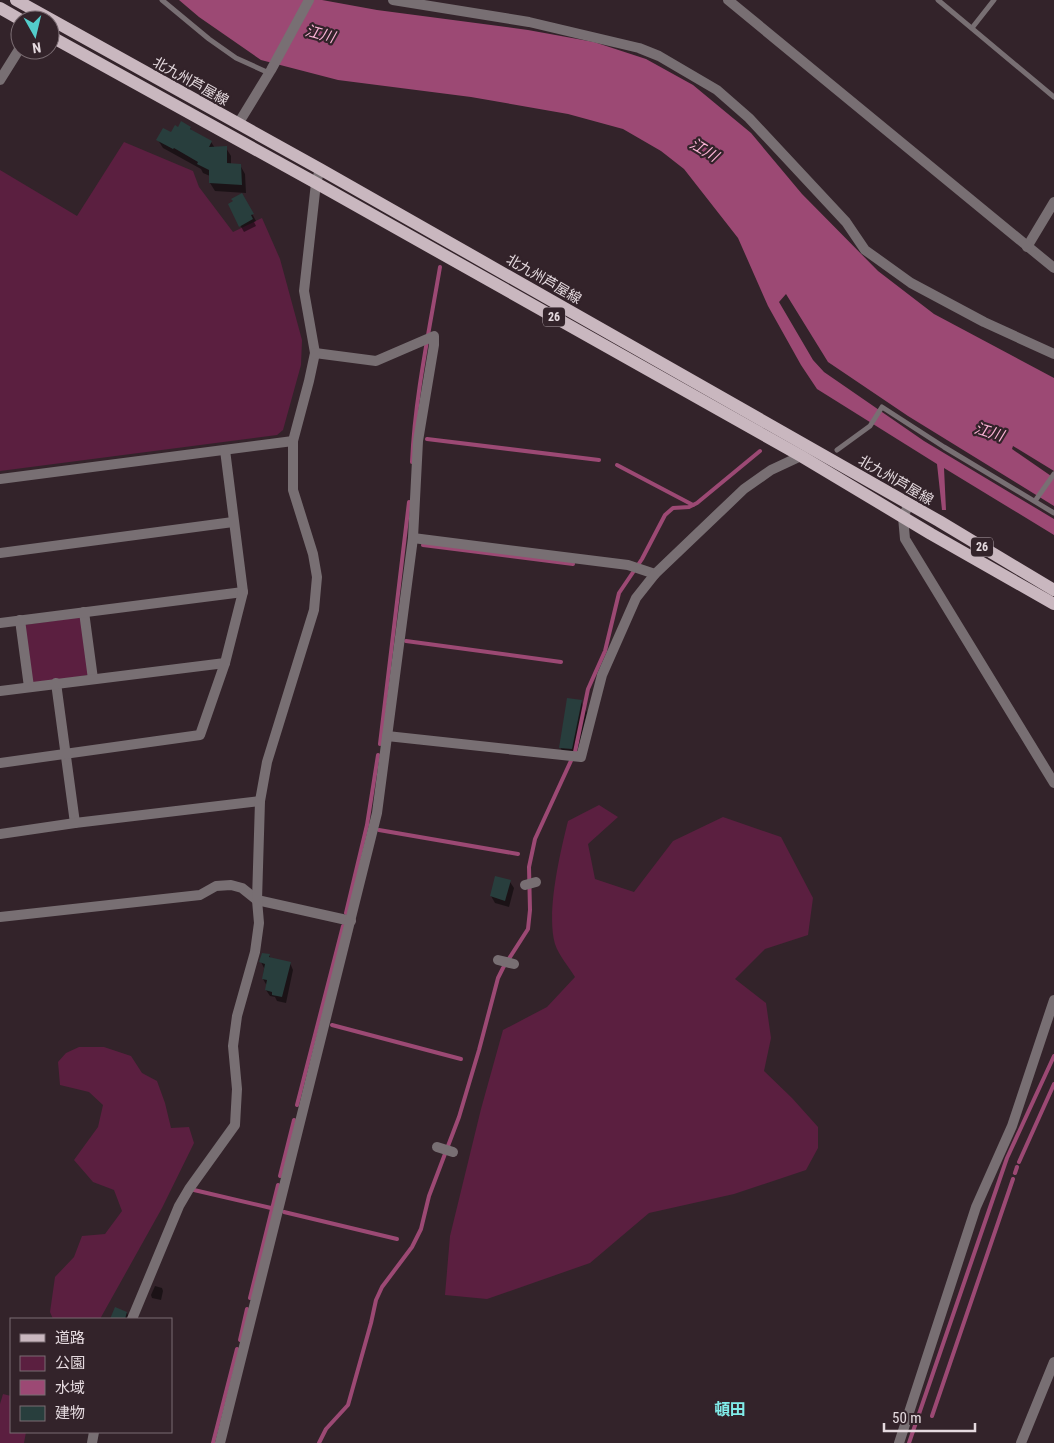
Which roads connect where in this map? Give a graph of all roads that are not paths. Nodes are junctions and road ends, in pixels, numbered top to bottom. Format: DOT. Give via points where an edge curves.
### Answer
graph roads {
  1 [pos="16,0"];
  2 [pos="162,0"];
  3 [pos="393,0"];
  4 [pos="728,0"];
  5 [pos="938,0"];
  6 [pos="994,0"];
  7 [pos="306,5"];
  8 [pos="30,10"];
  9 [pos="60,28"];
  10 [pos="972,28"];
  11 [pos="60,42"];
  12 [pos="12,60"];
  13 [pos="270,72"];
  14 [pos="0,80"];
  15 [pos="1054,97"];
  16 [pos="238,124"];
  17 [pos="320,169"];
  18 [pos="316,183"];
  19 [pos="1054,202"];
  20 [pos="1028,247"];
  21 [pos="1054,268"];
  22 [pos="315,353"];
  23 [pos="1054,354"];
  24 [pos="293,441"];
  25 [pos="225,450"];
  26 [pos="837,450"];
  27 [pos="801,456"];
  28 [pos="1054,474"];
  29 [pos="0,479"];
  30 [pos="1035,502"];
  31 [pos="909,504"];
  32 [pos="1054,513"];
  33 [pos="903,517"];
  34 [pos="234,522"];
  35 [pos="413,538"];
  36 [pos="0,553"];
  37 [pos="655,574"];
  38 [pos="1054,590"];
  39 [pos="243,592"];
  40 [pos="1054,604"];
  41 [pos="84,612"];
  42 [pos="20,620"];
  43 [pos="0,623"];
  44 [pos="226,663"];
  45 [pos="93,679"];
  46 [pos="56,683"];
  47 [pos="29,687"];
  48 [pos="0,691"];
  49 [pos="387,736"];
  50 [pos="66,754"];
  51 [pos="0,763"];
  52 [pos="1054,782"];
  53 [pos="260,801"];
  54 [pos="75,823"];
  55 [pos="0,834"];
  56 [pos="536,882"];
  57 [pos="525,885"];
  58 [pos="257,900"];
  59 [pos="0,917"];
  60 [pos="350,921"];
  61 [pos="498,960"];
  62 [pos="514,964"];
  63 [pos="1054,1000"];
  64 [pos="437,1147"];
  65 [pos="453,1152"];
  66 [pos="132,1318"];
  67 [pos="1054,1362"];
  68 [pos="220,1443"];
  69 [pos="899,1443"];
  70 [pos="1021,1443"];
  1 -- 8 [label="main road, 北九州芦屋線 / 26"];
  2 -- 13 [label="lane" via="236,58"];
  3 -- 23 [label="street" via="529,22 659,56 717,90 749,118 846,222 865,250 910,283"];
  4 -- 20 [label="street"];
  5 -- 10 [label="lane"];
  6 -- 10 [label="lane"];
  7 -- 13 [label="street"];
  9 -- 16 [label="main road, 北九州芦屋線 / 26"];
  10 -- 15 [label="lane"];
  11 -- 18 [label="main road, 北九州芦屋線 / 26"];
  12 -- 14 [label="street"];
  13 -- 16 [label="street"];
  16 -- 17 [label="main road, 北九州芦屋線 / 26"];
  17 -- 18 [label="street"];
  17 -- 31 [label="main road, 北九州芦屋線 / 26"];
  18 -- 22 [label="street" via="304,291"];
  18 -- 27 [label="main road, 北九州芦屋線 / 26"];
  19 -- 20 [label="street"];
  20 -- 21 [label="street"];
  22 -- 24 [label="street"];
  22 -- 35 [label="street" via="376,361 434,336 418,441"];
  24 -- 25 [label="street"];
  24 -- 53 [label="street" via="293,490 314,554 317,577 314,610 267,762"];
  25 -- 29 [label="street"];
  25 -- 34 [label="street"];
  26 -- 30 [label="lane" via="870,426 882,407"];
  27 -- 33 [label="main road, 北九州芦屋線 / 26"];
  27 -- 37 [label="street" via="771,470 744,489"];
  28 -- 30 [label="lane"];
  30 -- 32 [label="lane"];
  31 -- 33 [label="street"];
  31 -- 38 [label="main road, 北九州芦屋線 / 26"];
  33 -- 40 [label="main road, 北九州芦屋線 / 26"];
  33 -- 52 [label="street" via="905,538"];
  34 -- 36 [label="street"];
  34 -- 39 [label="street"];
  35 -- 37 [label="street" via="628,566"];
  35 -- 49 [label="street"];
  37 -- 49 [label="street" via="636,598 602,675 581,757"];
  39 -- 41 [label="street"];
  39 -- 44 [label="street"];
  41 -- 42 [label="street"];
  41 -- 45 [label="street"];
  42 -- 43 [label="street"];
  42 -- 47 [label="street"];
  44 -- 45 [label="street"];
  44 -- 50 [label="street" via="200,736"];
  45 -- 46 [label="street"];
  46 -- 47 [label="street"];
  46 -- 50 [label="street"];
  47 -- 48 [label="street"];
  49 -- 60 [label="street" via="377,813"];
  50 -- 51 [label="street"];
  50 -- 54 [label="street"];
  53 -- 54 [label="street"];
  53 -- 58 [label="street"];
  54 -- 55 [label="street"];
  56 -- 57 [label="street"];
  58 -- 59 [label="street" via="242,888 231,885 216,886 200,895"];
  58 -- 60 [label="street"];
  58 -- 66 [label="street" via="259,923 255,952 233,1046 238,1089 235,1125 179,1206"];
  60 -- 68 [label="street"];
  61 -- 62 [label="street"];
  63 -- 69 [label="street" via="1012,1126 976,1206"];
  64 -- 65 [label="street"];
  67 -- 70 [label="street"];
}
